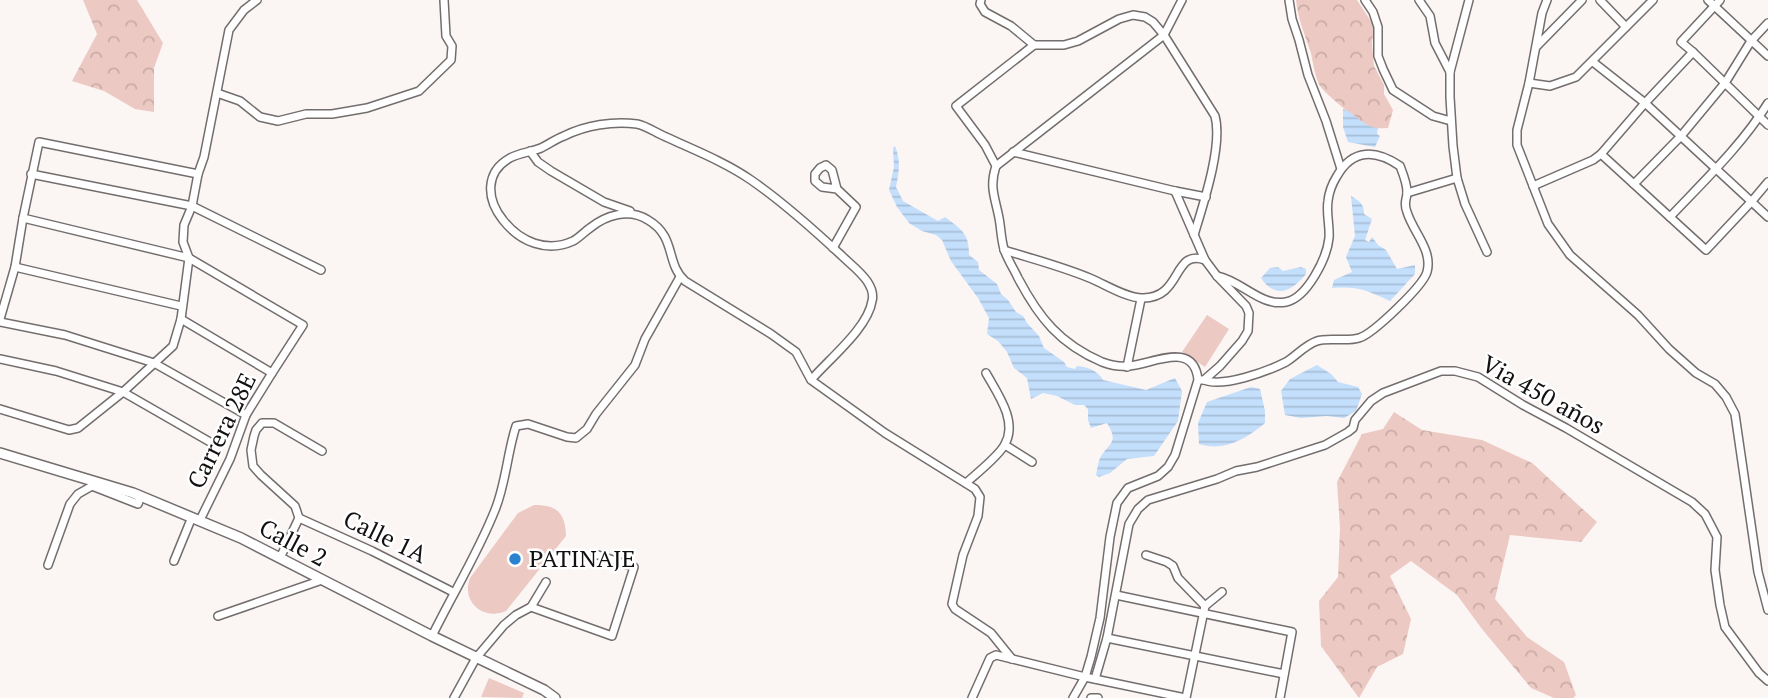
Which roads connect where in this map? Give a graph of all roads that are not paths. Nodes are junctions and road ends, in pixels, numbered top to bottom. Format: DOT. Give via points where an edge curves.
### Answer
graph roads {
  1 [pos="257,0"];
  2 [pos="444,0"];
  3 [pos="981,0"];
  4 [pos="1182,0"];
  5 [pos="1280,0"];
  6 [pos="1364,0"];
  7 [pos="1419,0"];
  8 [pos="1469,0"];
  9 [pos="1547,0"];
  10 [pos="1582,0"];
  11 [pos="1600,0"];
  12 [pos="1653,0"];
  13 [pos="1289,1"];
  14 [pos="1714,2"];
  15 [pos="1768,23"];
  16 [pos="1626,27"];
  17 [pos="1164,35"];
  18 [pos="1751,41"];
  19 [pos="1435,44"];
  20 [pos="1034,45"];
  21 [pos="1456,46"];
  22 [pos="1537,47"];
  23 [pos="1693,52"];
  24 [pos="1768,56"];
  25 [pos="1593,62"];
  26 [pos="1450,72"];
  27 [pos="1529,83"];
  28 [pos="1725,83"];
  29 [pos="217,93"];
  30 [pos="1645,103"];
  31 [pos="1768,103"];
  32 [pos="1759,117"];
  33 [pos="1451,121"];
  34 [pos="1768,125"];
  35 [pos="1681,136"];
  36 [pos="530,151"];
  37 [pos="1013,152"];
  38 [pos="1601,154"];
  39 [pos="996,166"];
  40 [pos="1716,168"];
  41 [pos="1341,169"];
  42 [pos="32,174"];
  43 [pos="198,174"];
  44 [pos="1457,178"];
  45 [pos="1768,182"];
  46 [pos="1634,184"];
  47 [pos="1533,186"];
  48 [pos="837,189"];
  49 [pos="1175,191"];
  50 [pos="1407,193"];
  51 [pos="1206,197"];
  52 [pos="1752,201"];
  53 [pos="192,206"];
  54 [pos="641,216"];
  55 [pos="1670,217"];
  56 [pos="1768,217"];
  57 [pos="23,218"];
  58 [pos="1195,235"];
  59 [pos="833,248"];
  60 [pos="1004,250"];
  61 [pos="1487,252"];
  62 [pos="189,258"];
  63 [pos="1205,260"];
  64 [pos="15,267"];
  65 [pos="321,270"];
  66 [pos="1217,276"];
  67 [pos="680,277"];
  68 [pos="1141,299"];
  69 [pos="181,306"];
  70 [pos="181,319"];
  71 [pos="0,321"];
  72 [pos="0,359"];
  73 [pos="154,363"];
  74 [pos="1127,367"];
  75 [pos="272,373"];
  76 [pos="986,373"];
  77 [pos="811,380"];
  78 [pos="1201,380"];
  79 [pos="123,392"];
  80 [pos="0,410"];
  81 [pos="246,415"];
  82 [pos="210,442"];
  83 [pos="1005,445"];
  84 [pos="322,451"];
  85 [pos="0,453"];
  86 [pos="1032,462"];
  87 [pos="966,483"];
  88 [pos="134,496"];
  89 [pos="299,518"];
  90 [pos="196,519"];
  91 [pos="594,554"];
  92 [pos="1146,555"];
  93 [pos="280,558"];
  94 [pos="174,561"];
  95 [pos="48,565"];
  96 [pos="322,580"];
  97 [pos="546,582"];
  98 [pos="453,592"];
  99 [pos="1222,592"];
  100 [pos="1116,595"];
  101 [pos="531,607"];
  102 [pos="1204,610"];
  103 [pos="1768,610"];
  104 [pos="218,615"];
  105 [pos="432,636"];
  106 [pos="1107,638"];
  107 [pos="1195,656"];
  108 [pos="476,658"];
  109 [pos="1012,659"];
  110 [pos="1284,674"];
  111 [pos="1085,677"];
  112 [pos="1095,679"];
  113 [pos="1768,681"];
  114 [pos="454,698"];
  115 [pos="555,698"];
  116 [pos="972,698"];
  117 [pos="1073,698"];
  118 [pos="1091,698"];
  119 [pos="1098,698"];
  120 [pos="1185,698"];
  121 [pos="1280,698"];
  1 -- 29 [label="street" via="229,30"];
  2 -- 29 [label="street" via="451,60 419,91 366,108 278,121 260,117 240,101"];
  3 -- 20 [label="street" via="985,12"];
  4 -- 17 [label="street"];
  5 -- 13 [label="street"];
  6 -- 33 [label="street" via="1378,27 1378,56 1393,90 1433,116"];
  7 -- 19 [label="street" via="1430,16"];
  8 -- 21 [label="street"];
  9 -- 22 [label="street"];
  10 -- 22 [label="street"];
  11 -- 16 [label="street"];
  12 -- 16 [label="street"];
  13 -- 41 [label="street" via="1308,75"];
  14 -- 18 [label="street"];
  14 -- 23 [label="street" via="1681,42"];
  15 -- 18 [label="street"];
  16 -- 25 [label="street"];
  17 -- 20 [label="street" via="1153,22 1133,15 1078,41"];
  17 -- 37 [label="street"];
  17 -- 51 [label="street" via="1218,127"];
  18 -- 24 [label="street"];
  18 -- 28 [label="street"];
  19 -- 21 [label="street"];
  19 -- 26 [label="street"];
  20 -- 39 [label="street" via="956,106"];
  21 -- 26 [label="street"];
  22 -- 27 [label="street"];
  23 -- 28 [label="street"];
  23 -- 30 [label="street"];
  25 -- 27 [label="street" via="1576,78 1550,86"];
  25 -- 30 [label="street"];
  26 -- 33 [label="street"];
  27 -- 47 [label="street" via="1517,145"];
  28 -- 32 [label="street"];
  28 -- 35 [label="street"];
  29 -- 43 [label="street"];
  30 -- 35 [label="street"];
  30 -- 38 [label="street"];
  31 -- 32 [label="street"];
  32 -- 34 [label="street"];
  32 -- 40 [label="street"];
  33 -- 44 [label="street"];
  35 -- 40 [label="street"];
  35 -- 46 [label="street"];
  36 -- 54 [label="street" via="538,162 586,192"];
  36 -- 54 [label="street" via="511,157 490,180 491,200 503,221 525,241 544,247 559,245 576,240 614,214"];
  36 -- 59 [label="street" via="590,127 618,122 640,125 750,179"];
  37 -- 39 [label="street"];
  37 -- 49 [label="street"];
  38 -- 46 [label="street"];
  38 -- 47 [label="street"];
  39 -- 60 [label="street" via="991,179"];
  40 -- 52 [label="street"];
  40 -- 55 [label="street"];
  41 -- 50 [label="street" via="1359,154 1381,156 1400,166"];
  41 -- 66 [label="street" via="1328,199 1326,252 1317,271 1290,302 1266,301"];
  42 -- 43 [label="street" via="39,142"];
  42 -- 53 [label="street"];
  42 -- 57 [label="street"];
  43 -- 53 [label="street"];
  44 -- 50 [label="street"];
  44 -- 61 [label="street"];
  45 -- 52 [label="street"];
  46 -- 55 [label="street"];
  47 -- 103 [label="street" via="1548,225 1570,255 1726,397 1735,414 1758,572"];
  48 -- 59 [label="street" via="856,207"];
  49 -- 51 [label="street"];
  49 -- 58 [label="street"];
  50 -- 78 [label="street" via="1407,214 1425,248 1427,271 1381,324 1359,338 1315,341 1285,362 1245,377 1218,383"];
  51 -- 58 [label="street"];
  52 -- 55 [label="street" via="1706,250"];
  52 -- 56 [label="street"];
  53 -- 62 [label="street" via="183,242"];
  53 -- 65 [label="street"];
  54 -- 67 [label="street" via="667,239"];
  57 -- 62 [label="street"];
  57 -- 64 [label="street"];
  58 -- 63 [label="street"];
  59 -- 77 [label="street" via="865,279 872,304 858,330"];
  60 -- 68 [label="street"];
  60 -- 74 [label="street" via="1032,305 1052,330 1072,347 1105,364"];
  62 -- 69 [label="street"];
  62 -- 75 [label="street, Carrera 28E" via="303,325"];
  63 -- 66 [label="street"];
  63 -- 68 [label="street" via="1185,262 1164,293"];
  64 -- 69 [label="street"];
  64 -- 71 [label="street"];
  66 -- 78 [label="street" via="1246,306 1250,321 1242,341"];
  67 -- 77 [label="street" via="796,352"];
  67 -- 98 [label="street" via="635,365 587,429 576,438 528,424 516,426 495,510"];
  68 -- 74 [label="street"];
  69 -- 70 [label="street"];
  70 -- 73 [label="street" via="173,346"];
  70 -- 75 [label="street"];
  71 -- 73 [label="street" via="65,335"];
  72 -- 79 [label="street"];
  73 -- 79 [label="street"];
  73 -- 81 [label="street"];
  74 -- 78 [label="street" via="1182,357"];
  75 -- 81 [label="street, Carrera 28E"];
  76 -- 83 [label="street" via="1005,406 1009,431"];
  77 -- 87 [label="street"];
  78 -- 111 [label="street" via="1168,467 1128,488 1117,503 1100,618"];
  79 -- 80 [label="street" via="73,430"];
  79 -- 82 [label="street"];
  81 -- 90 [label="street, Carrera 28E" via="230,459"];
  83 -- 86 [label="street"];
  83 -- 87 [label="street"];
  84 -- 89 [label="street" via="274,423 262,423 256,430 253,466 295,506"];
  85 -- 88 [label="street, Calle 2"];
  87 -- 109 [label="street" via="980,497 980,507 952,604 991,634"];
  88 -- 90 [label="street, Calle 2"];
  88 -- 95 [label="street" via="92,486 78,494"];
  89 -- 93 [label="street"];
  89 -- 98 [label="street, Calle 1A"];
  90 -- 93 [label="street, Calle 2"];
  90 -- 94 [label="street, Carrera 28E"];
  91 -- 101 [label="street" via="634,567 612,636"];
  92 -- 102 [label="street" via="1174,566"];
  93 -- 96 [label="street, Calle 2"];
  96 -- 104 [label="street"];
  96 -- 105 [label="street, Calle 2"];
  97 -- 101 [label="street"];
  98 -- 105 [label="street"];
  99 -- 102 [label="street"];
  100 -- 102 [label="street"];
  100 -- 106 [label="street"];
  100 -- 113 [label="street, Via 450 años" via="1126,533 1133,516 1148,500 1325,445 1353,428 1371,401 1383,393 1441,371 1455,371 1478,377 1692,502 1717,537 1715,570 1725,627"];
  101 -- 108 [label="street" via="504,625"];
  102 -- 107 [label="street"];
  102 -- 110 [label="street" via="1292,632"];
  105 -- 108 [label="street, Calle 2"];
  106 -- 107 [label="street"];
  106 -- 112 [label="street"];
  107 -- 110 [label="street"];
  107 -- 120 [label="street"];
  108 -- 114 [label="street"];
  108 -- 115 [label="street, Calle 2"];
  109 -- 111 [label="street"];
  109 -- 116 [label="street" via="990,658"];
  110 -- 121 [label="street"];
  111 -- 112 [label="street"];
  111 -- 117 [label="street"];
  112 -- 120 [label="street"];
  118 -- 119 [label="street"];
}
